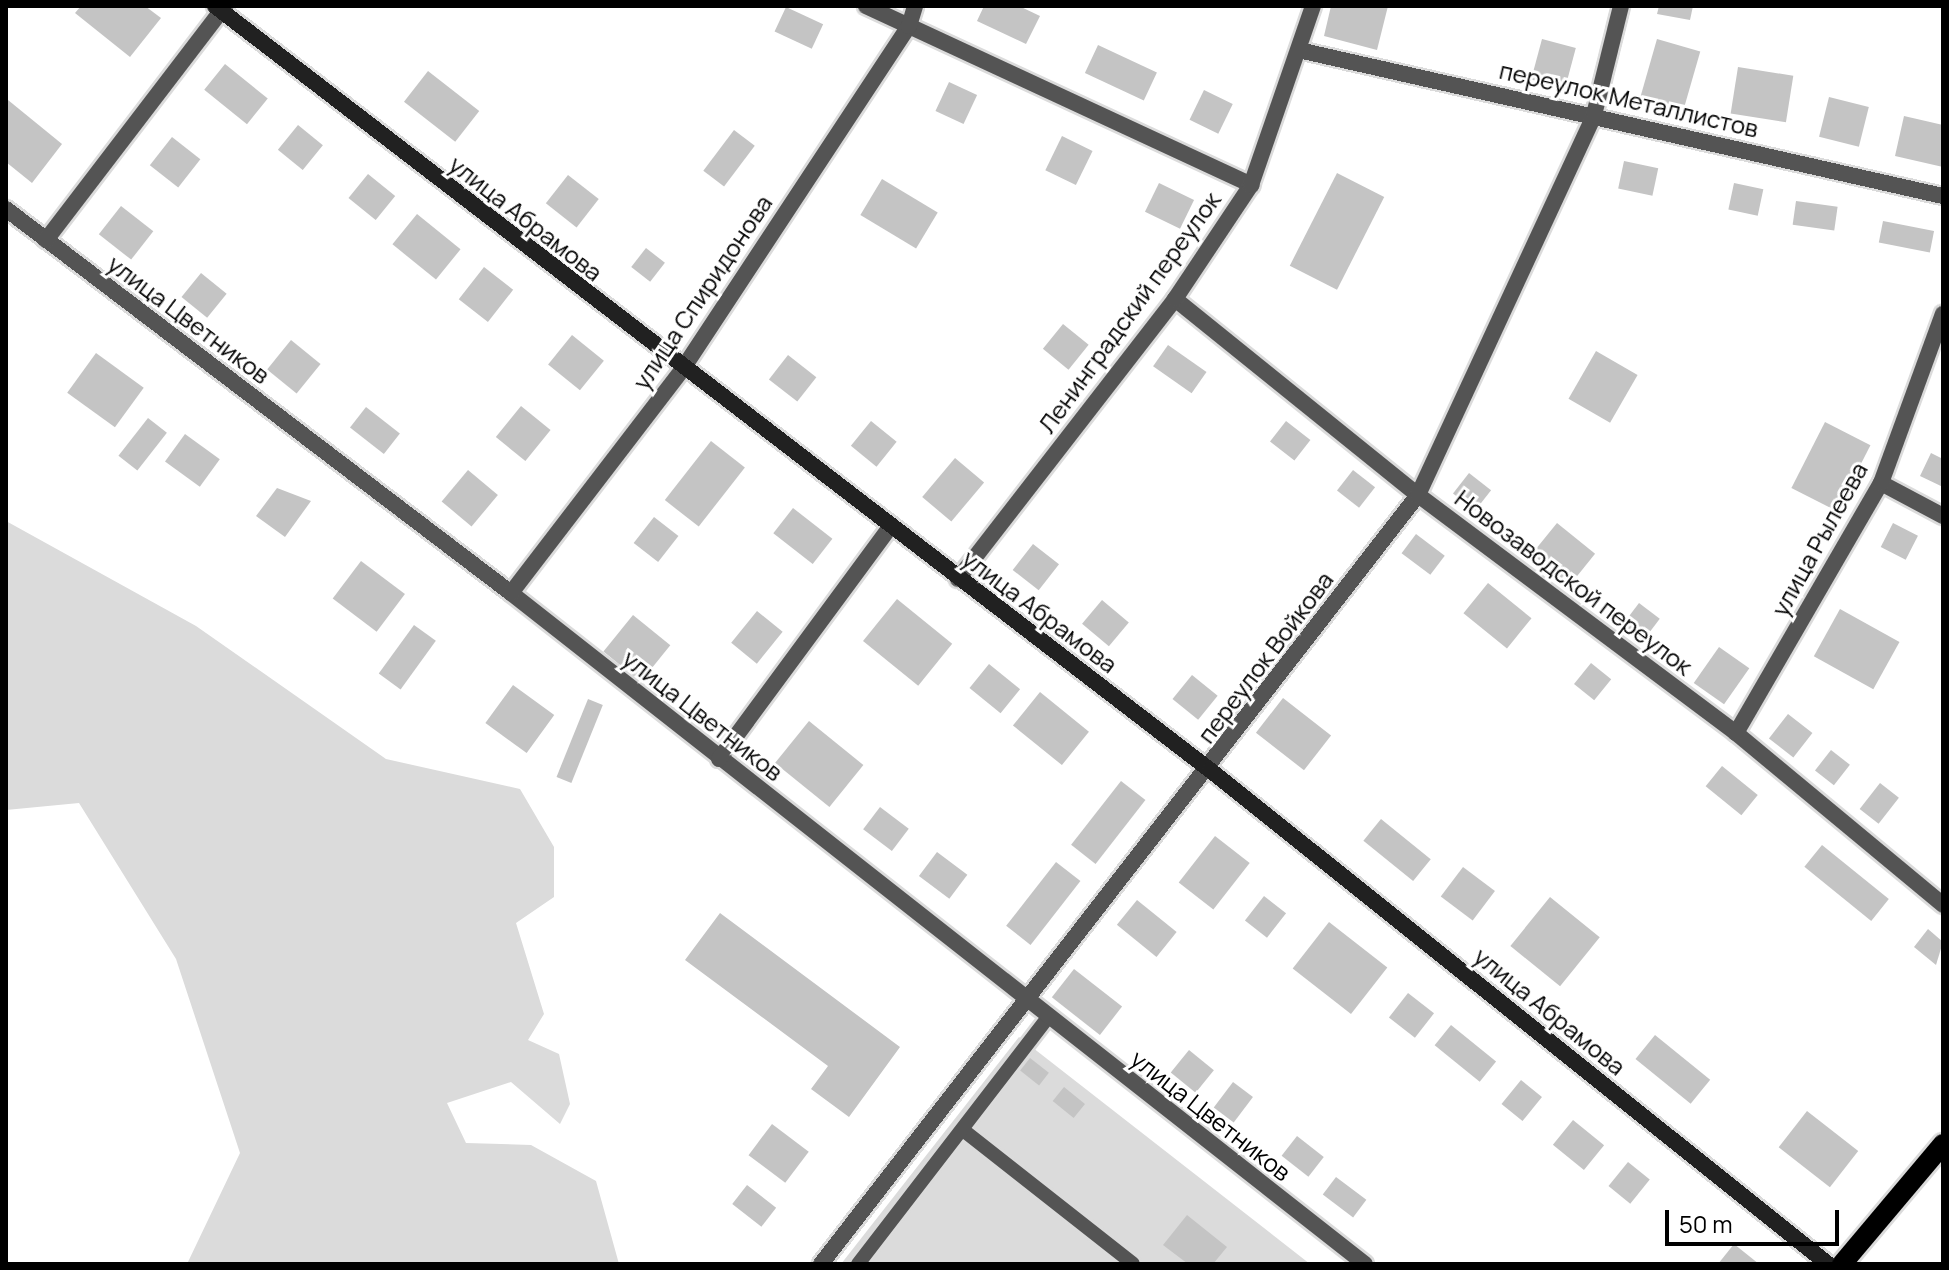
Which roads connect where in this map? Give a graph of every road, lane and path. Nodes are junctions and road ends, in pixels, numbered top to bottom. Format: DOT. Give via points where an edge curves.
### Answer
graph roads {
  1 [pos="866,6"];
  2 [pos="915,6"];
  3 [pos="1313,6"];
  4 [pos="1621,6"];
  5 [pos="221,8"];
  6 [pos="909,26"];
  7 [pos="1303,51"];
  8 [pos="1594,115"];
  9 [pos="1251,185"];
  10 [pos="1943,196"];
  11 [pos="6,209"];
  12 [pos="46,240"];
  13 [pos="1175,299"];
  14 [pos="1943,314"];
  15 [pos="682,370"];
  16 [pos="1881,483"];
  17 [pos="1418,495"];
  18 [pos="1943,516"];
  19 [pos="890,527"];
  20 [pos="958,579"];
  21 [pos="511,593"];
  22 [pos="1736,733"];
  23 [pos="719,759"];
  24 [pos="1210,770"];
  25 [pos="1943,905"];
  26 [pos="1027,1004"];
  27 [pos="1047,1019"];
  28 [pos="963,1130"];
  29 [pos="1943,1144"];
  30 [pos="821,1264"];
  31 [pos="858,1264"];
  32 [pos="1133,1264"];
  33 [pos="1365,1264"];
  34 [pos="1828,1264"];
  35 [pos="1842,1264"];
  1 -- 6 [label="street"];
  2 -- 6 [label="street, улица Спиридонова"];
  3 -- 7 [label="street, Ленинградский переулок"];
  4 -- 8 [label="street, переулок Войкова"];
  5 -- 12 [label="street"];
  5 -- 15 [label="street, улица Абрамова"];
  6 -- 9 [label="street"];
  6 -- 15 [label="street, улица Спиридонова"];
  7 -- 8 [label="street, переулок Металлистов"];
  7 -- 9 [label="street, Ленинградский переулок"];
  8 -- 10 [label="street, переулок Металлистов"];
  8 -- 17 [label="street, переулок Войкова"];
  9 -- 13 [label="street, Ленинградский переулок"];
  11 -- 12 [label="street, улица Цветников"];
  12 -- 21 [label="street, улица Цветников"];
  13 -- 17 [label="street, Новозаводской переулок"];
  13 -- 20 [label="street, Ленинградский переулок"];
  14 -- 16 [label="street, улица Рылеева"];
  15 -- 19 [label="street, улица Абрамова"];
  15 -- 21 [label="street, улица Спиридонова"];
  16 -- 18 [label="street"];
  16 -- 22 [label="street, улица Рылеева"];
  17 -- 22 [label="street, Новозаводской переулок"];
  17 -- 24 [label="street, переулок Войкова"];
  19 -- 20 [label="street, улица Абрамова"];
  19 -- 23 [label="street"];
  20 -- 24 [label="street, улица Абрамова"];
  21 -- 23 [label="street, улица Цветников"];
  22 -- 25 [label="street, Новозаводской переулок"];
  23 -- 26 [label="street, улица Цветников"];
  24 -- 26 [label="street, переулок Войкова"];
  24 -- 34 [label="street, улица Абрамова"];
  26 -- 27 [label="street, улица Цветников"];
  26 -- 30 [label="street, переулок Войкова"];
  27 -- 28 [label="lane"];
  27 -- 33 [label="street, улица Цветников"];
  28 -- 31 [label="lane"];
  28 -- 32 [label="lane"];
  29 -- 35 [label="main road"];
}
